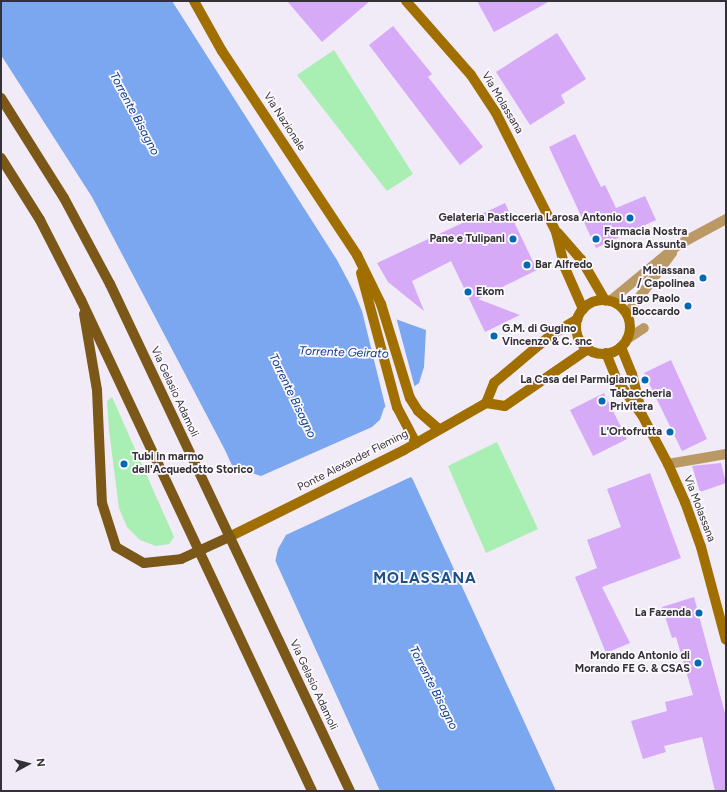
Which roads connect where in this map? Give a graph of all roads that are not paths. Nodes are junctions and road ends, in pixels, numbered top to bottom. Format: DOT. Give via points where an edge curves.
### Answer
graph roads {
  1 [pos="194,1"];
  2 [pos="406,1"];
  3 [pos="1,98"];
  4 [pos="1,158"];
  5 [pos="726,219"];
  6 [pos="556,232"];
  7 [pos="678,245"];
  8 [pos="357,255"];
  9 [pos="81,300"];
  10 [pos="608,300"];
  11 [pos="583,309"];
  12 [pos="627,314"];
  13 [pos="578,319"];
  14 [pos="644,328"];
  15 [pos="624,343"];
  16 [pos="588,349"];
  17 [pos="606,353"];
  18 [pos="486,403"];
  19 [pos="642,415"];
  20 [pos="439,430"];
  21 [pos="416,443"];
  22 [pos="726,454"];
  23 [pos="668,464"];
  24 [pos="229,537"];
  25 [pos="200,552"];
  26 [pos="724,626"];
  27 [pos="726,640"];
  28 [pos="312,791"];
  29 [pos="350,791"];
  1 -- 8 [label="main road, Via Nazionale" via="222,51"];
  2 -- 6 [label="main road, Via Molassana" via="471,75 496,113"];
  3 -- 24 [label="main road, Via Gelasio Adamoli" via="64,198 110,284"];
  4 -- 9 [label="main road" via="40,220"];
  5 -- 7 [label="street"];
  6 -- 10 [label="main road, Via Molassana" via="581,259"];
  6 -- 11 [label="main road, Via Molassana" via="565,268"];
  7 -- 10 [label="street"];
  7 -- 12 [label="street"];
  8 -- 20 [label="main road, Via Nazionale" via="381,304 410,398 418,411"];
  8 -- 21 [label="main road, Via Nazionale" via="397,407"];
  9 -- 25 [label="main road"];
  9 -- 25 [label="main road" via="97,390 102,503 116,547 144,563 181,559"];
  10 -- 11 [label="main road" via="593,301"];
  10 -- 12 [label="main road, Via Molassana"];
  11 -- 13 [label="main road"];
  12 -- 15 [label="main road, Via Molassana" via="630,327"];
  13 -- 16 [label="main road" via="578,336"];
  13 -- 18 [label="main road" via="552,335 494,383"];
  14 -- 15 [label="street"];
  15 -- 17 [label="main road"];
  15 -- 19 [label="main road, Via Molassana"];
  16 -- 17 [label="main road"];
  16 -- 18 [label="main road" via="505,406"];
  17 -- 19 [label="main road, Via Molassana" via="617,380"];
  18 -- 20 [label="main road, Ponte Alexander Fleming"];
  19 -- 23 [label="main road, Via Molassana"];
  20 -- 21 [label="main road, Ponte Alexander Fleming"];
  21 -- 24 [label="main road, Ponte Alexander Fleming"];
  22 -- 23 [label="street"];
  23 -- 26 [label="main road, Via Molassana" via="701,547"];
  24 -- 25 [label="main road"];
  24 -- 29 [label="main road, Via Gelasio Adamoli"];
  25 -- 28 [label="main road"];
  26 -- 27 [label="main road, Via Molassana"];
}
